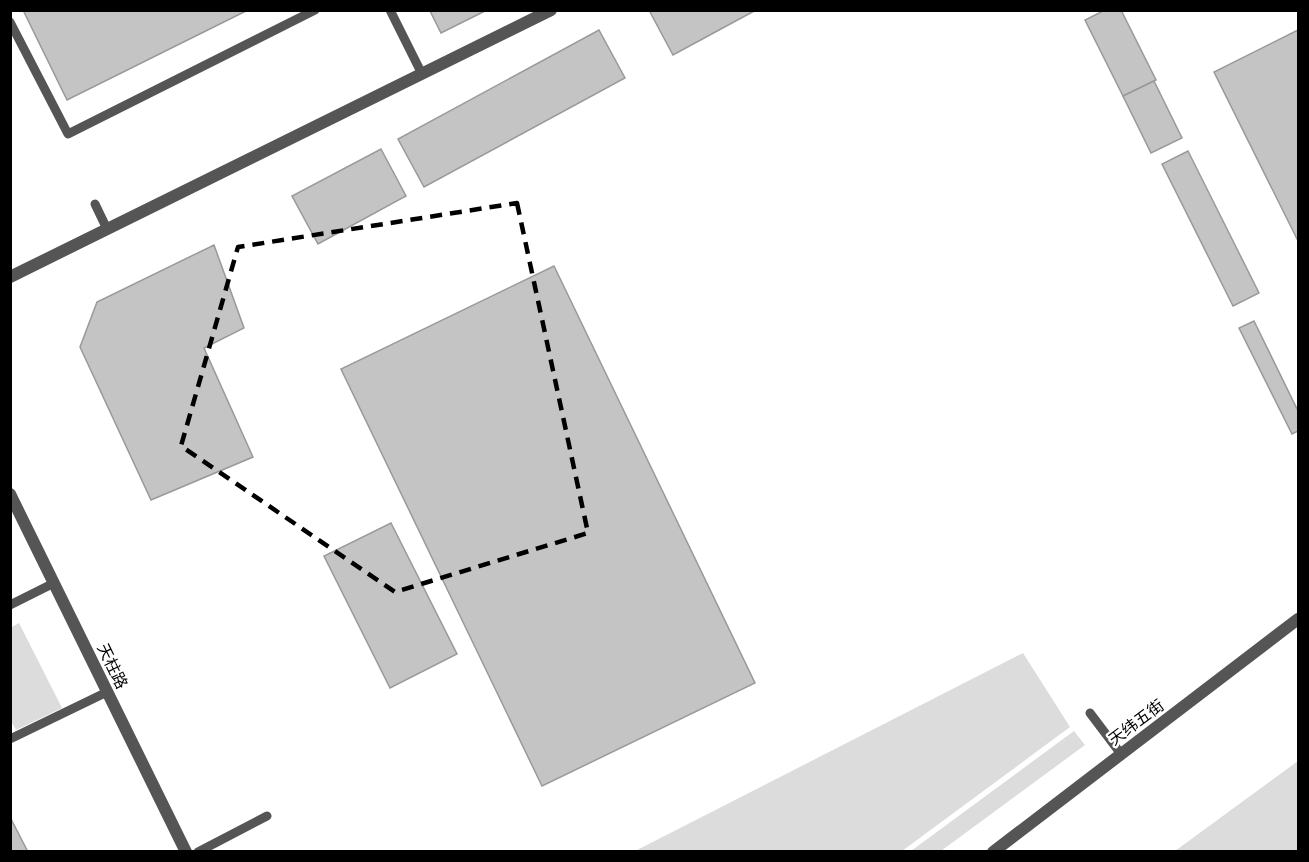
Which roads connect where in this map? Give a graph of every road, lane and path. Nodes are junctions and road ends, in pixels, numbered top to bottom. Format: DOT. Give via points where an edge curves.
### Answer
graph roads {
  1 [pos="315,10"];
  2 [pos="390,10"];
  3 [pos="551,10"];
  4 [pos="10,22"];
  5 [pos="422,74"];
  6 [pos="95,204"];
  7 [pos="107,229"];
  8 [pos="10,277"];
  9 [pos="10,494"];
  10 [pos="54,583"];
  11 [pos="10,605"];
  12 [pos="1299,619"];
  13 [pos="107,692"];
  14 [pos="1090,713"];
  15 [pos="10,739"];
  16 [pos="1121,754"];
  17 [pos="267,816"];
  18 [pos="186,852"];
  19 [pos="198,852"];
  20 [pos="993,852"];
  1 -- 4 [label="lane" via="68,134"];
  2 -- 5 [label="lane"];
  3 -- 5 [label="street"];
  5 -- 7 [label="street"];
  6 -- 7 [label="lane"];
  7 -- 8 [label="street"];
  9 -- 10 [label="street, 天柱路"];
  10 -- 11 [label="lane"];
  10 -- 13 [label="street, 天柱路"];
  12 -- 16 [label="street, 天纬五街"];
  13 -- 15 [label="lane"];
  13 -- 18 [label="street, 天柱路"];
  14 -- 16 [label="lane"];
  16 -- 20 [label="street, 天纬五街"];
  17 -- 19 [label="lane"];
}
